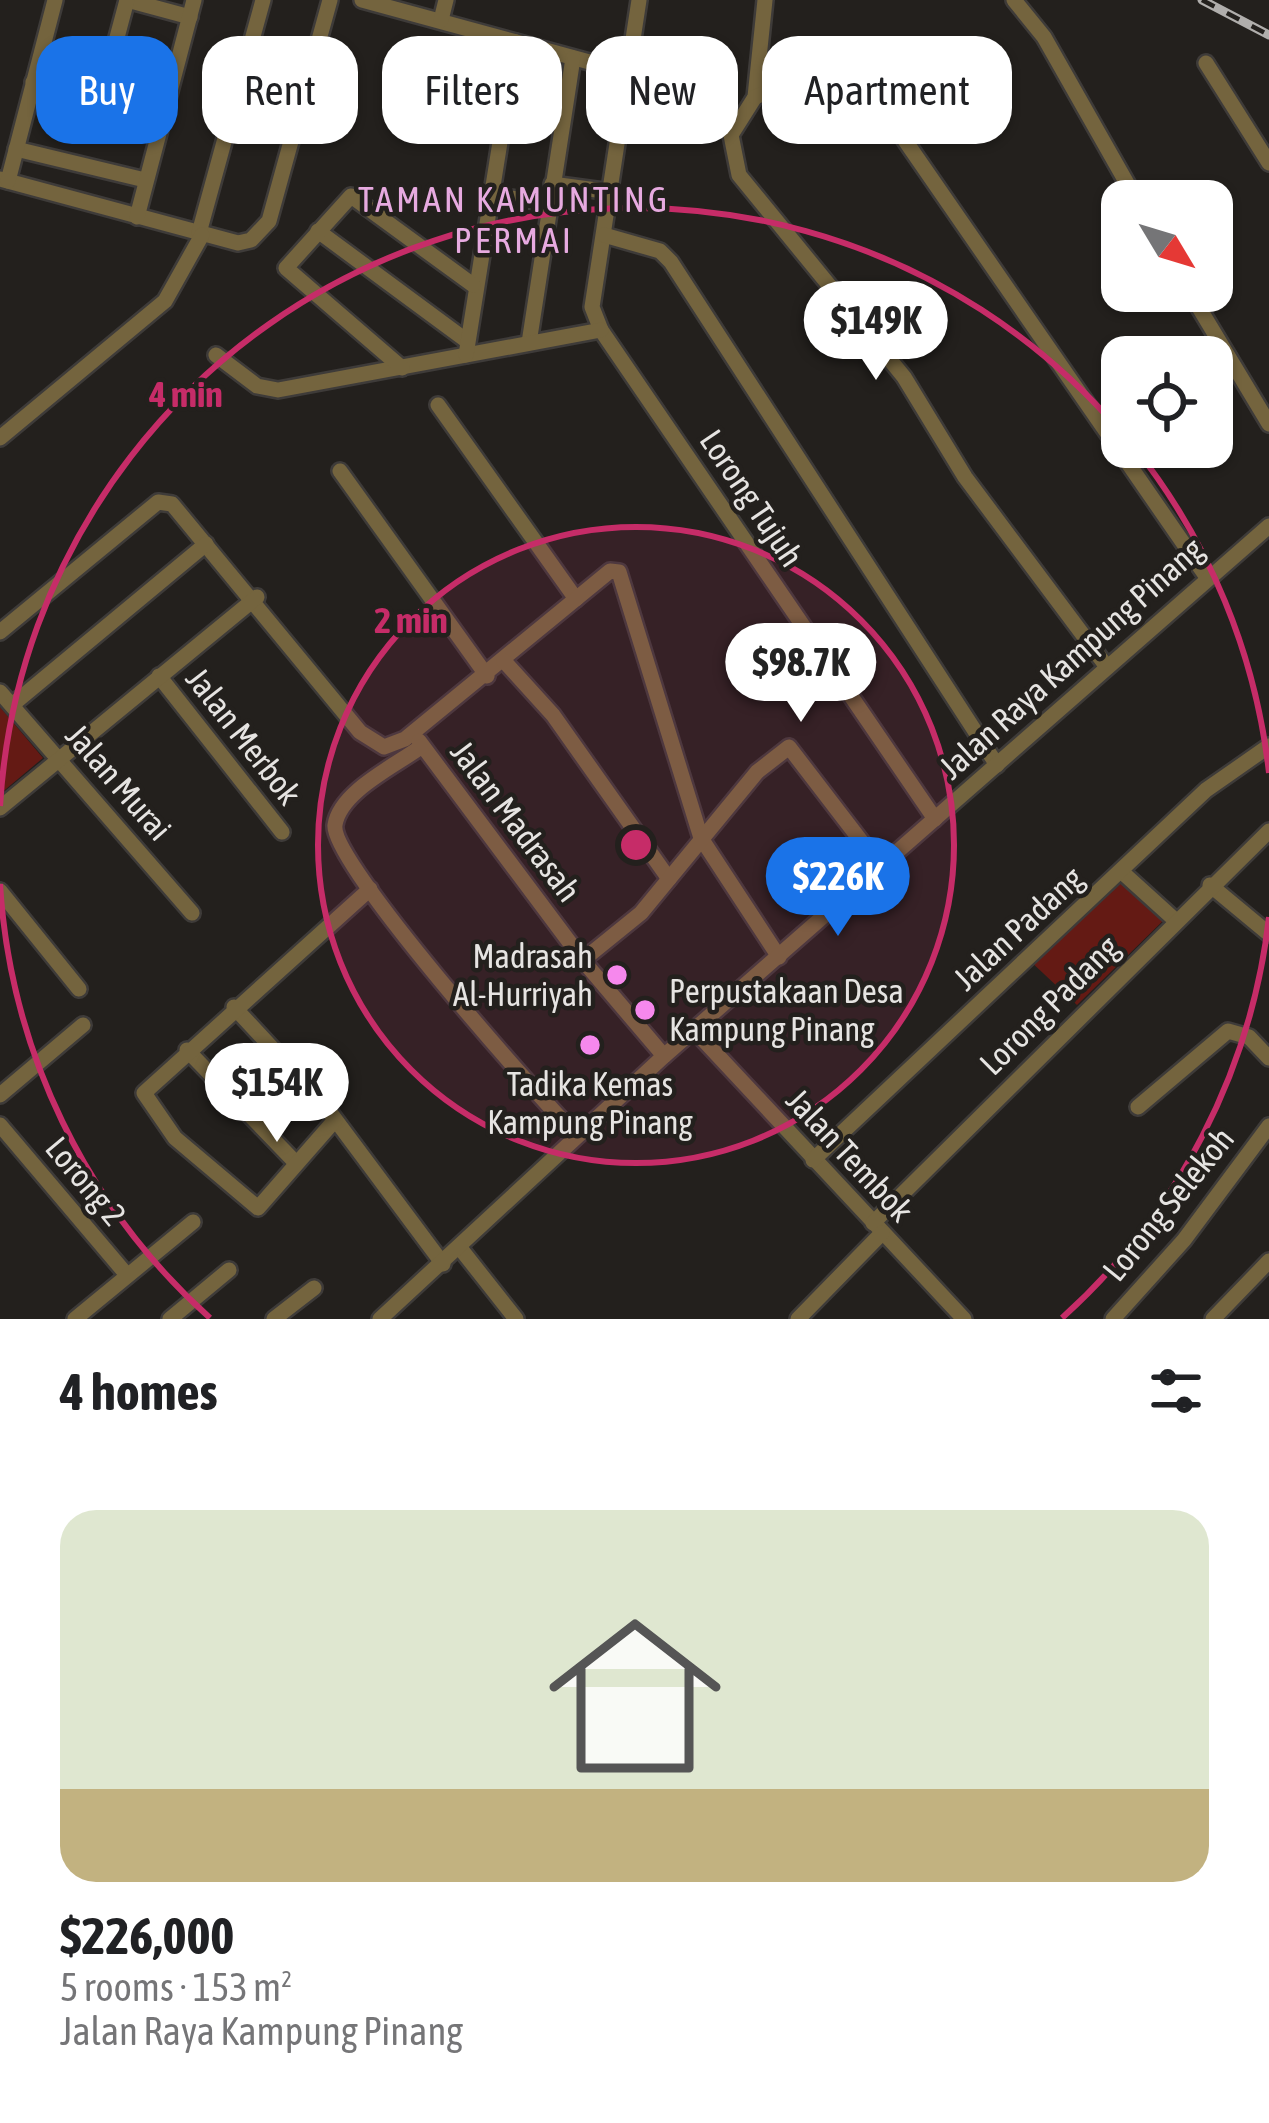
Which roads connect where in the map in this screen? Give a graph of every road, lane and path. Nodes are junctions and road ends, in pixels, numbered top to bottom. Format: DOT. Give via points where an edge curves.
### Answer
graph roads {
  1 [pos="55,0"];
  2 [pos="127,0"];
  3 [pos="263,0"];
  4 [pos="330,0"];
  5 [pos="362,0"];
  6 [pos="446,0"];
  7 [pos="639,0"];
  8 [pos="765,0"];
  9 [pos="1014,0"];
  10 [pos="192,8"];
  11 [pos="441,20"];
  12 [pos="496,36"];
  13 [pos="632,36"];
  14 [pos="562,55"];
  15 [pos="573,58"];
  16 [pos="586,61"];
  17 [pos="1206,62"];
  18 [pos="32,82"];
  19 [pos="755,97"];
  20 [pos="498,144"];
  21 [pos="617,144"];
  22 [pos="16,149"];
  23 [pos="1269,164"];
  24 [pos="4,180"];
  25 [pos="145,180"];
  26 [pos="1125,180"];
  27 [pos="611,192"];
  28 [pos="551,193"];
  29 [pos="489,196"];
  30 [pos="137,217"];
  31 [pos="318,231"];
  32 [pos="201,234"];
  33 [pos="604,236"];
  34 [pos="473,285"];
  35 [pos="1202,312"];
  36 [pos="601,330"];
  37 [pos="529,343"];
  38 [pos="466,348"];
  39 [pos="216,355"];
  40 [pos="402,368"];
  41 [pos="438,405"];
  42 [pos="1269,424"];
  43 [pos="0,438"];
  44 [pos="340,471"];
  45 [pos="1269,526"];
  46 [pos="206,544"];
  47 [pos="1206,576"];
  48 [pos="254,599"];
  49 [pos="576,599"];
  50 [pos="0,632"];
  51 [pos="504,661"];
  52 [pos="1107,667"];
  53 [pos="159,676"];
  54 [pos="487,676"];
  55 [pos="6,698"];
  56 [pos="417,739"];
  57 [pos="1269,746"];
  58 [pos="59,759"];
  59 [pos="997,765"];
  60 [pos="0,808"];
  61 [pos="935,820"];
  62 [pos="1269,831"];
  63 [pos="282,832"];
  64 [pos="701,838"];
  65 [pos="881,867"];
  66 [pos="1121,872"];
  67 [pos="669,879"];
  68 [pos="1210,885"];
  69 [pos="370,889"];
  70 [pos="0,891"];
  71 [pos="192,913"];
  72 [pos="1175,920"];
  73 [pos="1269,934"];
  74 [pos="778,957"];
  75 [pos="583,960"];
  76 [pos="79,989"];
  77 [pos="234,1007"];
  78 [pos="83,1025"];
  79 [pos="695,1031"];
  80 [pos="187,1050"];
  81 [pos="664,1056"];
  82 [pos="1269,1058"];
  83 [pos="1,1092"];
  84 [pos="1138,1107"];
  85 [pos="335,1120"];
  86 [pos="0,1125"];
  87 [pos="1269,1126"];
  88 [pos="576,1135"];
  89 [pos="812,1160"];
  90 [pos="296,1163"];
  91 [pos="193,1222"];
  92 [pos="878,1228"];
  93 [pos="460,1247"];
  94 [pos="1269,1261"];
  95 [pos="442,1264"];
  96 [pos="230,1270"];
  97 [pos="127,1275"];
  98 [pos="314,1288"];
  99 [pos="75,1319"];
  100 [pos="170,1319"];
  101 [pos="274,1319"];
  102 [pos="380,1319"];
  103 [pos="516,1319"];
  104 [pos="798,1319"];
  105 [pos="964,1319"];
  106 [pos="1113,1319"];
  107 [pos="1213,1319"];
  1 -- 18 [label="street"];
  2 -- 10 [label="street"];
  2 -- 18 [label="street" via="100,101"];
  3 -- 32 [label="street"];
  4 -- 32 [label="street" via="269,221 238,243"];
  5 -- 11 [label="street"];
  6 -- 11 [label="street"];
  7 -- 13 [label="street"];
  8 -- 19 [label="street"];
  9 -- 26 [label="street" via="1044,37"];
  10 -- 25 [label="street"];
  11 -- 12 [label="street"];
  14 -- 15 [label="street"];
  15 -- 16 [label="street"];
  15 -- 28 [label="street"];
  17 -- 23 [label="street"];
  18 -- 22 [label="street"];
  19 -- 47 [label="street" via="829,68 854,68"];
  19 -- 52 [label="street" via="731,135 740,176 904,377 964,477"];
  20 -- 29 [label="street"];
  21 -- 27 [label="street"];
  22 -- 24 [label="street"];
  22 -- 25 [label="street"];
  24 -- 30 [label="street"];
  25 -- 30 [label="street"];
  27 -- 28 [label="street"];
  27 -- 33 [label="street"];
  28 -- 29 [label="street"];
  28 -- 37 [label="street"];
  29 -- 34 [label="street"];
  30 -- 32 [label="street"];
  31 -- 34 [label="street" via="350,196"];
  31 -- 38 [label="street"];
  31 -- 40 [label="street" via="286,268"];
  32 -- 43 [label="street" via="165,301"];
  33 -- 36 [label="street" via="592,291"];
  33 -- 59 [label="street" via="660,251 671,262"];
  34 -- 38 [label="street"];
  35 -- 42 [label="street"];
  36 -- 37 [label="street"];
  36 -- 61 [label="street, Lorong Tujuh"];
  37 -- 38 [label="street"];
  38 -- 40 [label="street"];
  39 -- 40 [label="street" via="257,386 278,390"];
  41 -- 49 [label="street"];
  44 -- 54 [label="street"];
  45 -- 47 [label="street, Jalan Raya Kampung Pinang"];
  46 -- 48 [label="street"];
  46 -- 50 [label="street" via="172,504 158,502"];
  46 -- 55 [label="street"];
  47 -- 52 [label="street, Jalan Raya Kampung Pinang"];
  48 -- 53 [label="street"];
  48 -- 56 [label="street" via="360,733 384,747"];
  49 -- 51 [label="street"];
  49 -- 64 [label="street" via="619,572"];
  51 -- 54 [label="street"];
  51 -- 67 [label="street"];
  52 -- 59 [label="street, Jalan Raya Kampung Pinang"];
  53 -- 58 [label="street"];
  53 -- 63 [label="street, Jalan Merbok"];
  54 -- 56 [label="street"];
  55 -- 58 [label="street, Jalan Murai"];
  56 -- 69 [label="street" via="337,814 337,844"];
  56 -- 75 [label="street, Jalan Madrasah"];
  57 -- 66 [label="street, Jalan Padang" via="1206,790"];
  58 -- 60 [label="street"];
  58 -- 71 [label="street, Jalan Murai"];
  59 -- 61 [label="street, Jalan Raya Kampung Pinang"];
  61 -- 65 [label="street, Jalan Raya Kampung Pinang"];
  62 -- 68 [label="street, Lorong Padang"];
  64 -- 65 [label="street" via="788,747"];
  64 -- 67 [label="street"];
  64 -- 74 [label="street"];
  65 -- 74 [label="street, Jalan Raya Kampung Pinang"];
  66 -- 72 [label="street"];
  66 -- 89 [label="street, Jalan Padang"];
  67 -- 75 [label="street" via="614,941"];
  68 -- 72 [label="street, Lorong Padang"];
  68 -- 73 [label="street"];
  69 -- 77 [label="street"];
  69 -- 88 [label="street"];
  70 -- 76 [label="street"];
  72 -- 92 [label="street, Lorong Padang"];
  74 -- 79 [label="street, Jalan Raya Kampung Pinang"];
  75 -- 81 [label="street, Jalan Madrasah"];
  77 -- 80 [label="street"];
  77 -- 85 [label="street"];
  78 -- 83 [label="street"];
  79 -- 81 [label="street, Jalan Raya Kampung Pinang"];
  79 -- 89 [label="street, Jalan Tembok"];
  80 -- 90 [label="street"];
  80 -- 90 [label="street" via="144,1093 175,1138 258,1208"];
  81 -- 88 [label="street, Jalan Raya Kampung Pinang"];
  82 -- 84 [label="street" via="1250,1036 1228,1031"];
  85 -- 90 [label="street"];
  85 -- 95 [label="street"];
  86 -- 97 [label="street, Lorong 2"];
  87 -- 106 [label="street, Lorong Selekoh"];
  88 -- 93 [label="street, Jalan Raya Kampung Pinang"];
  89 -- 92 [label="street, Jalan Tembok"];
  91 -- 97 [label="street"];
  92 -- 104 [label="street, Lorong Padang"];
  92 -- 105 [label="street, Jalan Tembok"];
  93 -- 95 [label="street, Jalan Raya Kampung Pinang"];
  93 -- 103 [label="street"];
  94 -- 107 [label="street"];
  95 -- 102 [label="street, Jalan Raya Kampung Pinang"];
  96 -- 100 [label="street"];
  97 -- 99 [label="street"];
  98 -- 101 [label="street"];
}
